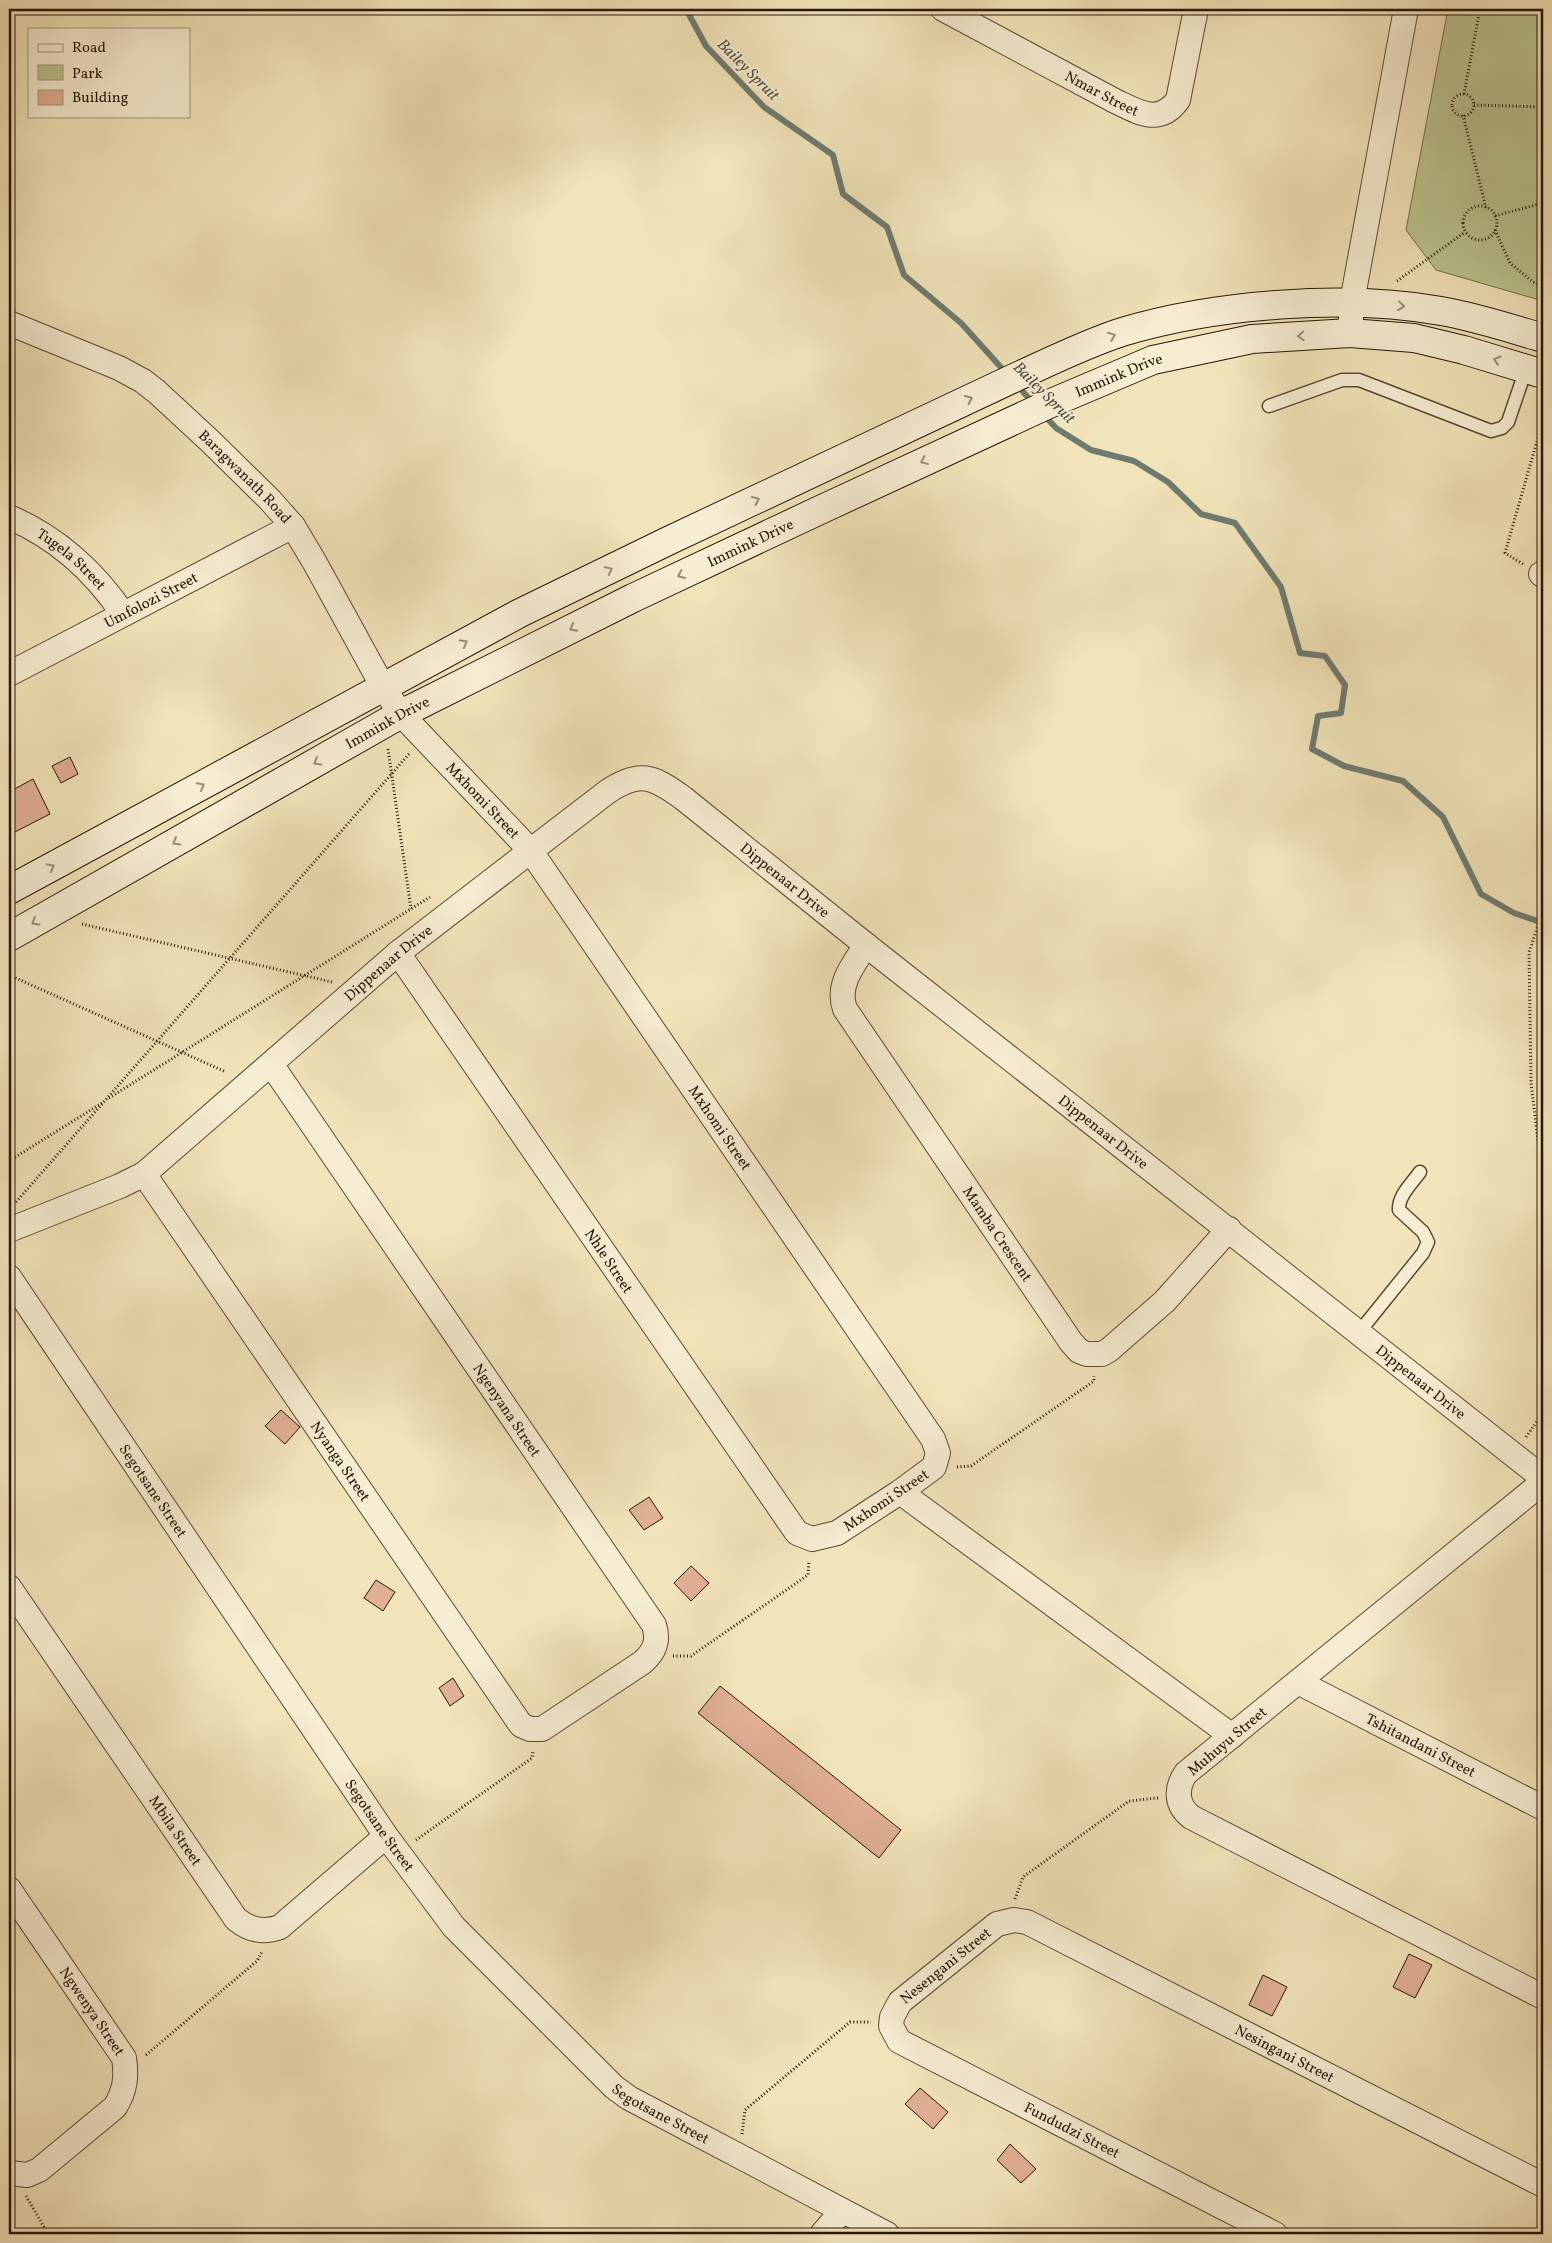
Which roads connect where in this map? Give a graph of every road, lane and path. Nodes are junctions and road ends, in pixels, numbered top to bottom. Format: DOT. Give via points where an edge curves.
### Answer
graph roads {
  1 [pos="943,9"];
  2 [pos="1196,9"];
  3 [pos="1406,9"];
  4 [pos="1480,9"];
  5 [pos="1464,94"];
  6 [pos="1474,105"];
  7 [pos="1543,107"];
  8 [pos="1463,115"];
  9 [pos="1543,203"];
  10 [pos="1486,208"];
  11 [pos="1495,216"];
  12 [pos="1495,230"];
  13 [pos="1465,232"];
  14 [pos="1543,286"];
  15 [pos="1352,302"];
  16 [pos="1388,305"];
  17 [pos="9,323"];
  18 [pos="1350,333"];
  19 [pos="1543,338"];
  20 [pos="1535,371"];
  21 [pos="1269,406"];
  22 [pos="1543,420"];
  23 [pos="9,518"];
  24 [pos="293,526"];
  25 [pos="1542,574"];
  26 [pos="123,614"];
  27 [pos="9,674"];
  28 [pos="383,687"];
  29 [pos="401,714"];
  30 [pos="415,748"];
  31 [pos="388,749"];
  32 [pos="392,774"];
  33 [pos="530,850"];
  34 [pos="9,890"];
  35 [pos="434,895"];
  36 [pos="63,907"];
  37 [pos="411,909"];
  38 [pos="1543,911"];
  39 [pos="9,937"];
  40 [pos="866,945"];
  41 [pos="407,946"];
  42 [pos="230,958"];
  43 [pos="9,974"];
  44 [pos="305,976"];
  45 [pos="350,995"];
  46 [pos="157,1041"];
  47 [pos="182,1052"];
  48 [pos="271,1064"];
  49 [pos="250,1083"];
  50 [pos="105,1100"];
  51 [pos="9,1161"];
  52 [pos="1543,1169"];
  53 [pos="1420,1172"];
  54 [pos="144,1174"];
  55 [pos="15,1203"];
  56 [pos="1229,1229"];
  57 [pos="9,1230"];
  58 [pos="9,1276"];
  59 [pos="1360,1331"];
  60 [pos="1095,1355"];
  61 [pos="1543,1413"];
  62 [pos="1514,1454"];
  63 [pos="934,1467"];
  64 [pos="1543,1478"];
  65 [pos="1543,1482"];
  66 [pos="900,1492"];
  67 [pos="812,1539"];
  68 [pos="9,1586"];
  69 [pos="650,1656"];
  70 [pos="1298,1682"];
  71 [pos="541,1728"];
  72 [pos="1232,1736"];
  73 [pos="1178,1797"];
  74 [pos="1543,1808"];
  75 [pos="392,1844"];
  76 [pos="9,1889"];
  77 [pos="1017,1922"];
  78 [pos="273,1930"];
  79 [pos="1543,1997"];
  80 [pos="893,2016"];
  81 [pos="126,2072"];
  82 [pos="740,2157"];
  83 [pos="22,2173"];
  84 [pos="1543,2185"];
  85 [pos="842,2211"];
  86 [pos="48,2234"];
  87 [pos="822,2234"];
  88 [pos="887,2234"];
  89 [pos="1275,2234"];
  1 -- 2 [label="street, Nmar Street" via="1115,100 1151,115 1164,113 1178,100"];
  3 -- 15 [label="street"];
  4 -- 5 [label="path"];
  5 -- 6 [label="path" via="1470,96"];
  5 -- 8 [label="path" via="1455,98 1453,104 1456,113"];
  6 -- 7 [label="path"];
  6 -- 8 [label="path" via="1470,114"];
  8 -- 10 [label="path"];
  9 -- 11 [label="path"];
  10 -- 11 [label="path"];
  10 -- 13 [label="path" via="1476,207 1467,212 1463,222"];
  11 -- 12 [label="path"];
  12 -- 13 [label="path" via="1483,240 1473,239"];
  12 -- 14 [label="path" via="1510,263"];
  13 -- 16 [label="path" via="1390,286"];
  15 -- 16 [label="main road"];
  15 -- 18 [label="street"];
  28 -- 15 [label="main road, one-way" via="520,613 1066,354 1122,332 1180,318 1246,308"];
  16 -- 19 [label="main road, one-way" via="1487,321"];
  17 -- 24 [label="street, Baragwanath Road" via="119,368 157,392"];
  20 -- 18 [label="main road, Immink Drive, one-way" via="1414,338"];
  18 -- 29 [label="main road, Immink Drive, one-way" via="1252,339 1153,360 968,441 633,598"];
  20 -- 21 [label="lane" via="1508,422 1491,431 1359,380 1342,380"];
  22 -- 25 [label="path" via="1505,553"];
  23 -- 26 [label="street, Tugela Street" via="46,535 64,549 111,596"];
  24 -- 26 [label="street, Umfolozi Street"];
  24 -- 28 [label="street, Baragwanath Road"];
  26 -- 27 [label="street, Umfolozi Street"];
  28 -- 29 [label="street, Baragwanath Road"];
  34 -- 28 [label="main road, one-way"];
  29 -- 33 [label="street, Mxhomi Street"];
  29 -- 36 [label="main road, Immink Drive, one-way"];
  30 -- 32 [label="path"];
  31 -- 32 [label="path"];
  32 -- 37 [label="path"];
  32 -- 42 [label="path"];
  33 -- 40 [label="street, Dippenaar Drive" via="616,786 636,777 648,778 664,784 683,798"];
  33 -- 41 [label="street, Dippenaar Drive"];
  33 -- 63 [label="street, Mxhomi Street" via="934,1439 938,1453"];
  35 -- 37 [label="path"];
  36 -- 39 [label="main road, Immink Drive, one-way"];
  36 -- 42 [label="path" via="72,922"];
  37 -- 41 [label="path"];
  37 -- 44 [label="path"];
  38 -- 52 [label="path" via="1529,952 1531,1083"];
  40 -- 56 [label="street, Dippenaar Drive"];
  40 -- 60 [label="street, Mamba Crescent" via="843,986 845,1009 1072,1342 1083,1352"];
  41 -- 45 [label="street, Dippenaar Drive"];
  41 -- 67 [label="street, Nhle Street" via="791,1526 802,1537"];
  42 -- 44 [label="path"];
  42 -- 46 [label="path"];
  43 -- 46 [label="path"];
  44 -- 45 [label="path" via="333,982"];
  44 -- 47 [label="path"];
  45 -- 48 [label="street, Dippenaar Drive"];
  46 -- 47 [label="path"];
  46 -- 50 [label="path"];
  47 -- 49 [label="path"];
  47 -- 50 [label="path"];
  48 -- 49 [label="street, Dippenaar Drive"];
  48 -- 69 [label="street, Ngenyana Street" via="654,1625 656,1645"];
  49 -- 54 [label="street, Dippenaar Drive"];
  50 -- 51 [label="path"];
  50 -- 55 [label="path"];
  53 -- 59 [label="lane" via="1398,1203 1399,1210 1423,1232 1428,1242 1423,1253"];
  54 -- 57 [label="street, Dippenaar Drive"];
  54 -- 71 [label="street, Nyanga Street" via="521,1725"];
  56 -- 59 [label="street, Dippenaar Drive"];
  56 -- 60 [label="street" via="1165,1301 1109,1350"];
  58 -- 75 [label="street, Segotsane Street"];
  59 -- 62 [label="street, Dippenaar Drive"];
  60 -- 63 [label="path" via="1094,1381 971,1466"];
  61 -- 62 [label="path"];
  62 -- 64 [label="street, Dippenaar Drive"];
  63 -- 66 [label="street, Mxhomi Street"];
  65 -- 70 [label="street, Muhuyu Street"];
  66 -- 67 [label="street, Mxhomi Street" via="837,1533"];
  66 -- 72 [label="street"];
  67 -- 69 [label="path" via="808,1575 692,1656"];
  68 -- 78 [label="street, Mbila Street" via="236,1919 249,1928"];
  69 -- 71 [label="street"];
  70 -- 72 [label="street, Muhuyu Street"];
  70 -- 74 [label="street, Tshitandani Street"];
  71 -- 75 [label="path" via="532,1758"];
  72 -- 73 [label="street, Muhuyu Street" via="1186,1773"];
  73 -- 77 [label="path" via="1129,1801 1023,1878"];
  73 -- 79 [label="street" via="1183,1810 1191,1817"];
  75 -- 78 [label="street" via="286,1924"];
  75 -- 82 [label="street, Segotsane Street" via="454,1927 614,2087 635,2102"];
  76 -- 81 [label="street, Ngwenya Street" via="124,2058"];
  77 -- 80 [label="street, Nesengani Street" via="997,1924 900,2002"];
  77 -- 84 [label="street, Nesingani Street"];
  78 -- 81 [label="path" via="258,1961"];
  80 -- 82 [label="path" via="850,2022 746,2110"];
  80 -- 89 [label="street, Fundudzi Street" via="892,2031 899,2041"];
  81 -- 83 [label="street, Ngwenya Street" via="122,2095 115,2107"];
  82 -- 85 [label="street, Segotsane Street"];
  83 -- 86 [label="path" via="25,2194"];
  85 -- 87 [label="street"];
  85 -- 88 [label="street, Segotsane Street"];
}
